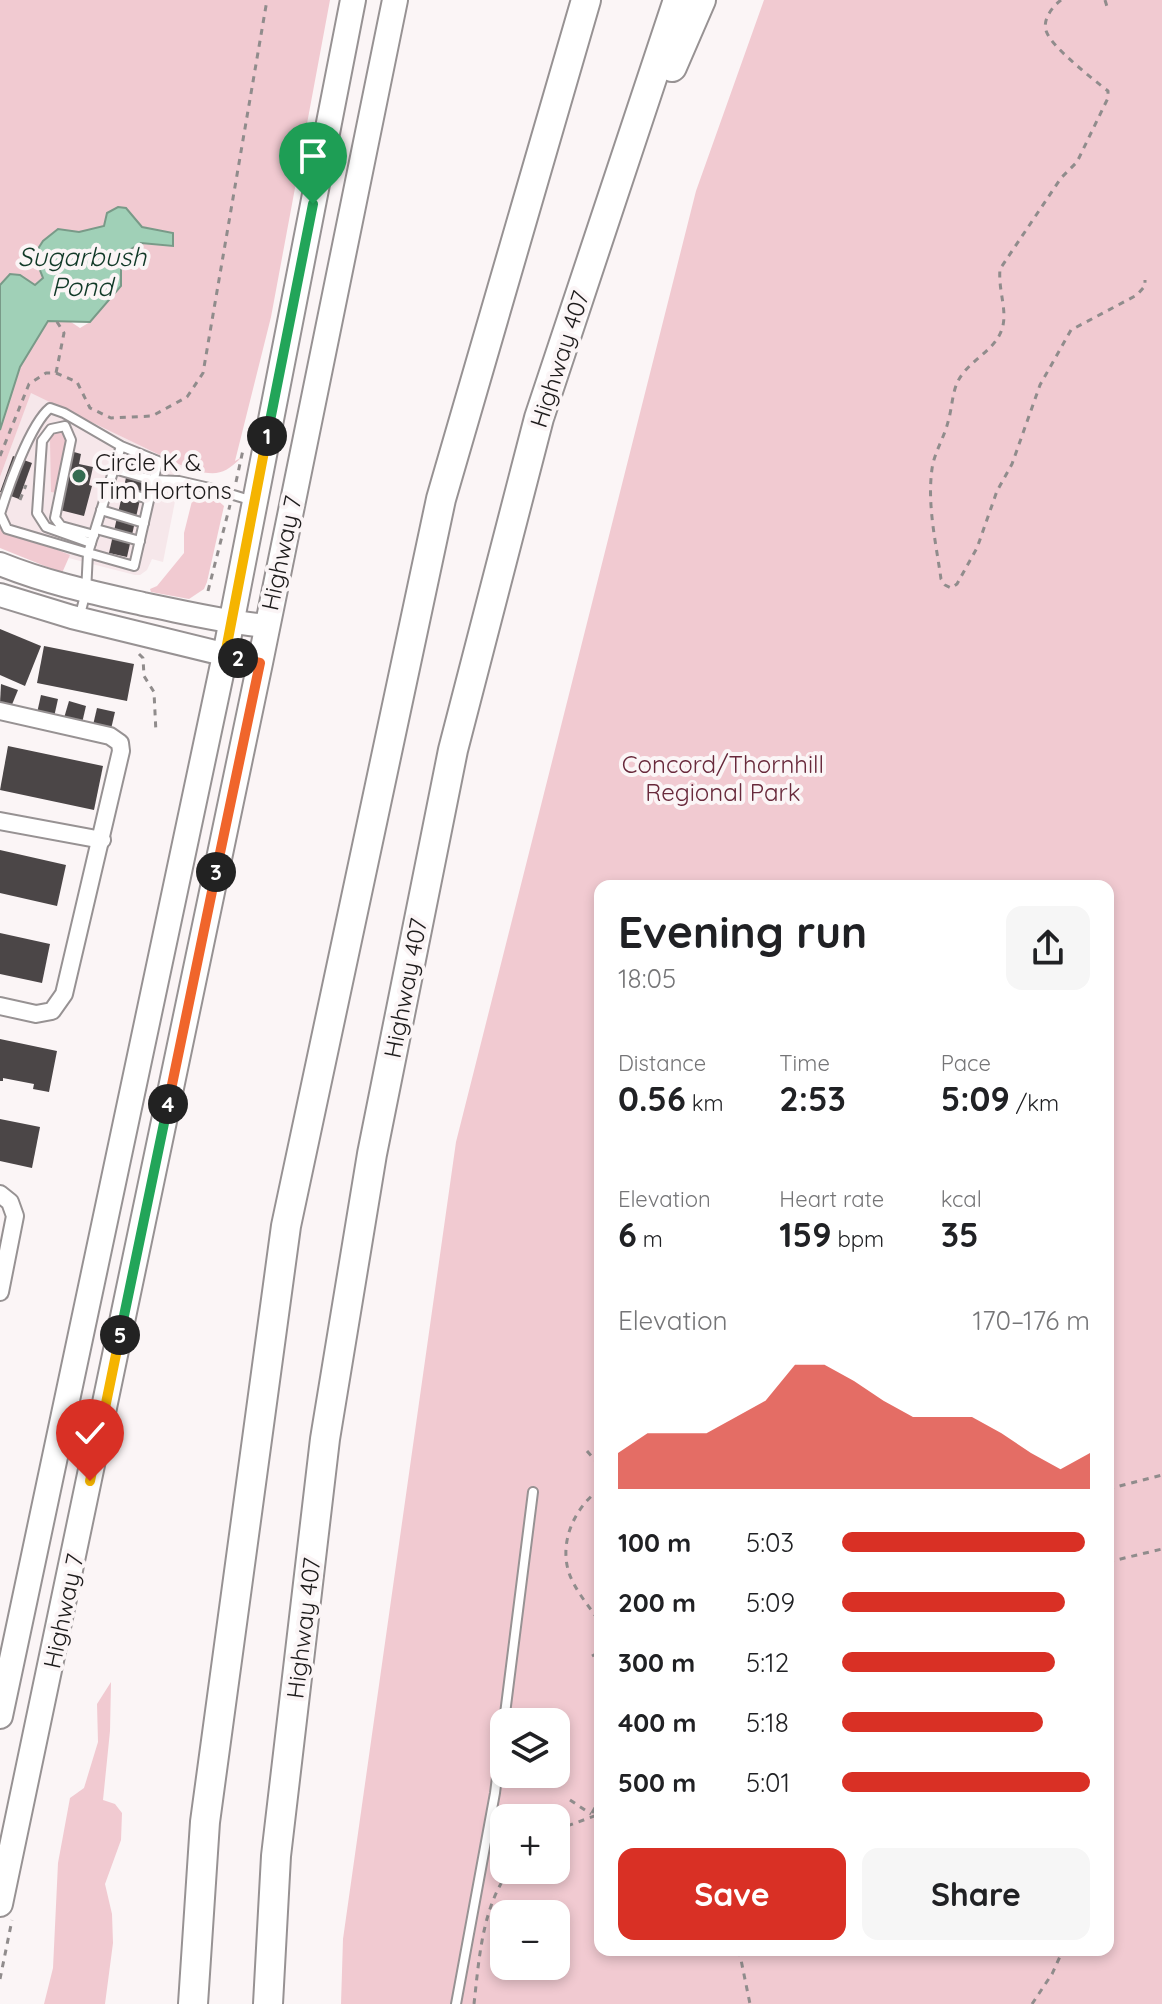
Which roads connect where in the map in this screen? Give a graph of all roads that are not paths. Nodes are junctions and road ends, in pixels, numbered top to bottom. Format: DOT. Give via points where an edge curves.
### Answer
graph roads {
  1 [pos="353,0"];
  2 [pos="395,0"];
  3 [pos="678,0"];
  4 [pos="701,0"];
  5 [pos="582,5"];
  6 [pos="615,191"];
  7 [pos="121,446"];
  8 [pos="114,469"];
  9 [pos="153,480"];
  10 [pos="108,488"];
  11 [pos="149,499"];
  12 [pos="254,501"];
  13 [pos="101,510"];
  14 [pos="144,523"];
  15 [pos="94,535"];
  16 [pos="140,541"];
  17 [pos="88,553"];
  18 [pos="0,564"];
  19 [pos="86,592"];
  20 [pos="0,595"];
  21 [pos="79,619"];
  22 [pos="231,622"];
  23 [pos="266,626"];
  24 [pos="225,655"];
  25 [pos="260,663"];
  26 [pos="0,711"];
  27 [pos="0,821"];
  28 [pos="102,840"];
  29 [pos="0,1006"];
  30 [pos="0,1194"];
  31 [pos="0,1292"];
  32 [pos="533,1492"];
  33 [pos="0,1716"];
  34 [pos="0,1904"];
  35 [pos="193,2004"];
  36 [pos="268,2004"];
  37 [pos="456,2004"];
  1 -- 12 [label="main road, Highway 7"];
  2 -- 23 [label="main road, Highway 7"];
  3 -- 6 [label="highway, Highway 407"];
  4 -- 6 [label="highway"];
  5 -- 35 [label="highway" via="441,499 286,1226 205,1822"];
  6 -- 36 [label="highway, Highway 407" via="539,418 453,750 372,1154 325,1439 276,1856"];
  7 -- 8 [label="lane"];
  7 -- 9 [label="lane" via="158,461"];
  7 -- 17 [label="lane" via="50,408 42,414 0,514 7,529"];
  8 -- 9 [label="lane"];
  8 -- 10 [label="lane"];
  9 -- 11 [label="lane"];
  9 -- 12 [label="lane"];
  10 -- 11 [label="lane"];
  10 -- 13 [label="lane"];
  11 -- 14 [label="lane"];
  12 -- 22 [label="main road, Highway 7"];
  13 -- 14 [label="lane"];
  13 -- 15 [label="lane"];
  14 -- 16 [label="lane"];
  15 -- 15 [label="lane" via="46,527 37,513 42,441 51,429 65,426 71,440 55,518 61,526"];
  15 -- 16 [label="lane"];
  15 -- 17 [label="lane"];
  16 -- 17 [label="lane" via="134,566"];
  17 -- 19 [label="lane"];
  18 -- 19 [label="street"];
  19 -- 21 [label="lane"];
  19 -- 22 [label="street"];
  20 -- 21 [label="street"];
  21 -- 24 [label="street"];
  22 -- 23 [label="street"];
  22 -- 24 [label="main road, Highway 7"];
  23 -- 25 [label="main road, Highway 7"];
  24 -- 25 [label="street"];
  24 -- 33 [label="main road, Highway 7"];
  25 -- 34 [label="main road, Highway 7"];
  26 -- 28 [label="street" via="110,736 120,743"];
  27 -- 28 [label="street"];
  28 -- 29 [label="street" via="64,994 52,1011 36,1014"];
  30 -- 31 [label="street" via="15,1216"];
  32 -- 37 [label="lane" via="495,1793"];
}
